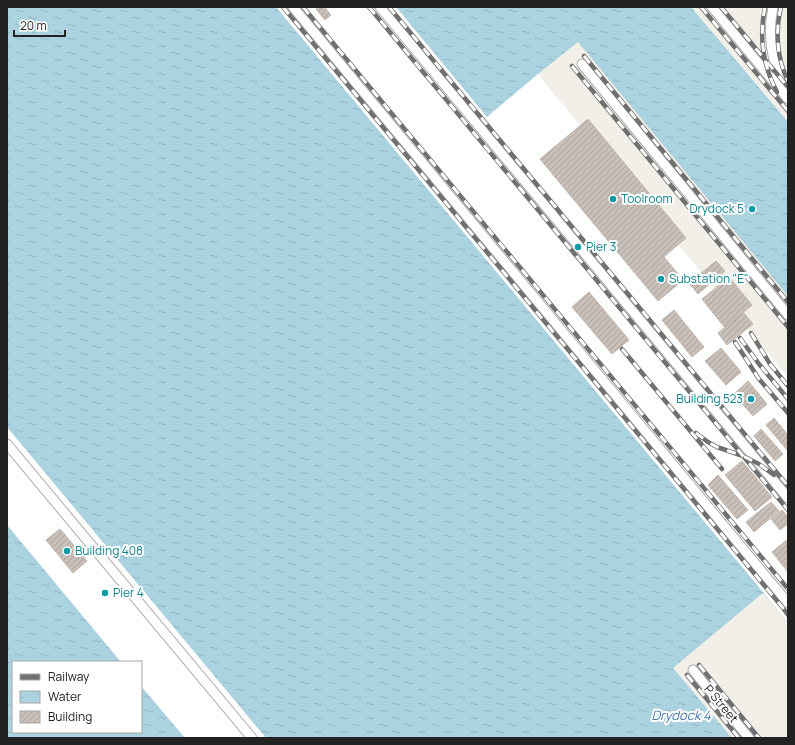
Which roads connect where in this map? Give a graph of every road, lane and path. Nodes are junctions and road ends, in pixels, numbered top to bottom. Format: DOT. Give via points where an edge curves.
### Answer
graph roads {
  1 [pos="293,7"];
  2 [pos="380,7"];
  3 [pos="712,7"];
  4 [pos="773,7"];
  5 [pos="582,64"];
  6 [pos="788,95"];
  7 [pos="788,99"];
  8 [pos="788,315"];
  9 [pos="7,444"];
  10 [pos="788,498"];
  11 [pos="788,603"];
  12 [pos="693,670"];
  13 [pos="252,738"];
  14 [pos="749,738"];
  1 -- 11 [label="lane"];
  2 -- 10 [label="lane"];
  3 -- 7 [label="lane"];
  4 -- 6 [label="lane" via="770,32 773,60"];
  5 -- 8 [label="lane"];
  9 -- 13 [label="lane"];
  12 -- 14 [label="lane, P Street"];
}
